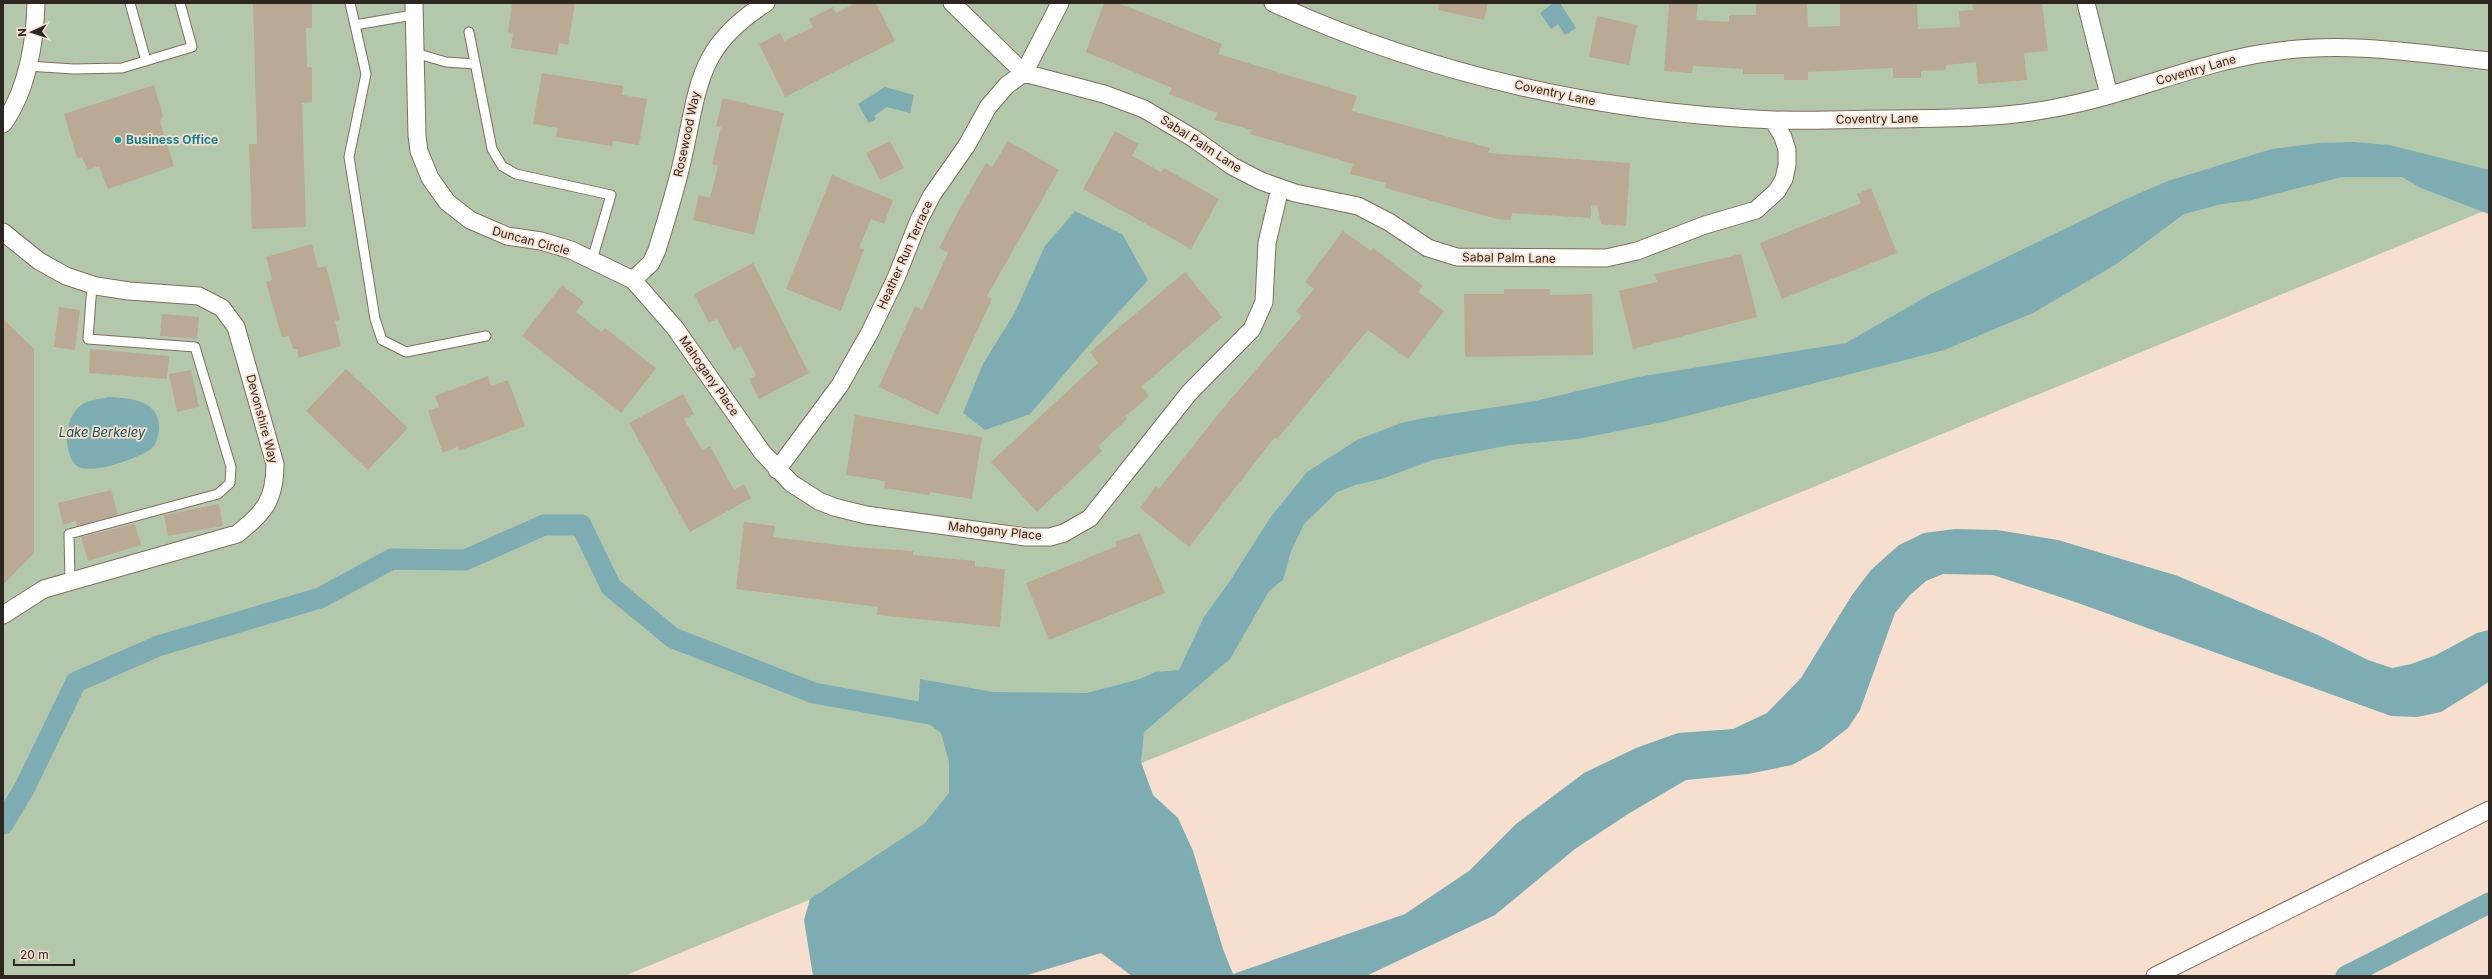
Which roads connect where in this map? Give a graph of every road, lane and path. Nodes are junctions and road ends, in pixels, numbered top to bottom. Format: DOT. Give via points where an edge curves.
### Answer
graph roads {
  1 [pos="36,3"];
  2 [pos="130,3"];
  3 [pos="180,3"];
  4 [pos="350,3"];
  5 [pos="766,3"];
  6 [pos="952,3"];
  7 [pos="1060,3"];
  8 [pos="1273,3"];
  9 [pos="2086,3"];
  10 [pos="413,9"];
  11 [pos="355,25"];
  12 [pos="470,32"];
  13 [pos="415,53"];
  14 [pos="146,61"];
  15 [pos="2489,61"];
  16 [pos="476,64"];
  17 [pos="27,66"];
  18 [pos="1024,73"];
  19 [pos="2109,95"];
  20 [pos="1773,120"];
  21 [pos="3,124"];
  22 [pos="1280,188"];
  23 [pos="3,232"];
  24 [pos="592,260"];
  25 [pos="632,280"];
  26 [pos="92,284"];
  27 [pos="486,336"];
  28 [pos="777,470"];
  29 [pos="70,582"];
  30 [pos="3,615"];
  31 [pos="2489,810"];
  32 [pos="2155,976"];
  1 -- 17 [label="street"];
  2 -- 14 [label="lane"];
  3 -- 14 [label="lane" via="192,47"];
  4 -- 11 [label="lane"];
  5 -- 25 [label="street, Rosewood Way" via="734,26 706,64 699,79 679,174 657,250 651,263"];
  6 -- 18 [label="street"];
  7 -- 18 [label="street, Heather Run Terrace"];
  8 -- 20 [label="street, Coventry Lane" via="1369,42 1443,67 1520,87 1666,112"];
  9 -- 19 [label="street"];
  10 -- 11 [label="lane"];
  10 -- 13 [label="street, Duncan Circle"];
  11 -- 27 [label="lane" via="366,74 348,157 375,319 382,340 406,352"];
  12 -- 16 [label="lane"];
  13 -- 16 [label="lane" via="446,62"];
  13 -- 24 [label="street, Duncan Circle" via="419,151 430,178 447,202 485,228 507,236 540,241 571,250"];
  14 -- 17 [label="lane" via="122,68 74,69"];
  15 -- 19 [label="street, Coventry Lane" via="2356,46 2304,48 2235,59"];
  16 -- 24 [label="lane" via="492,149 502,166 516,174 611,195"];
  17 -- 21 [label="street" via="11,113"];
  18 -- 22 [label="street, Sabal Palm Lane" via="1104,94 1144,109 1194,138 1232,166"];
  18 -- 28 [label="street, Heather Run Terrace" via="1008,85 988,107 967,145 932,195 870,332 840,385"];
  19 -- 20 [label="street, Coventry Lane" via="2055,108 1998,116"];
  20 -- 22 [label="street, Sabal Palm Lane" via="1783,137 1787,150 1787,165 1781,185 1768,202 1756,210 1705,225 1637,251 1606,258 1457,257 1428,248 1389,222 1358,206"];
  22 -- 28 [label="street, Mahogany Place" via="1267,243 1264,302 1252,329 1189,393 1100,508 1078,527 1050,537 1026,537 866,515 819,501"];
  23 -- 26 [label="street, Devonshire Way" via="39,261 66,276"];
  24 -- 25 [label="street, Duncan Circle"];
  25 -- 28 [label="street, Mahogany Place" via="675,328"];
  26 -- 29 [label="lane" via="88,339 194,347 231,467 230,483 218,494 69,534"];
  26 -- 29 [label="street, Devonshire Way" via="130,291 199,296 222,308 236,327 274,454 275,481 270,500 258,517 236,534"];
  29 -- 30 [label="street, Devonshire Way" via="44,589"];
  31 -- 32 [label="street"];
}
